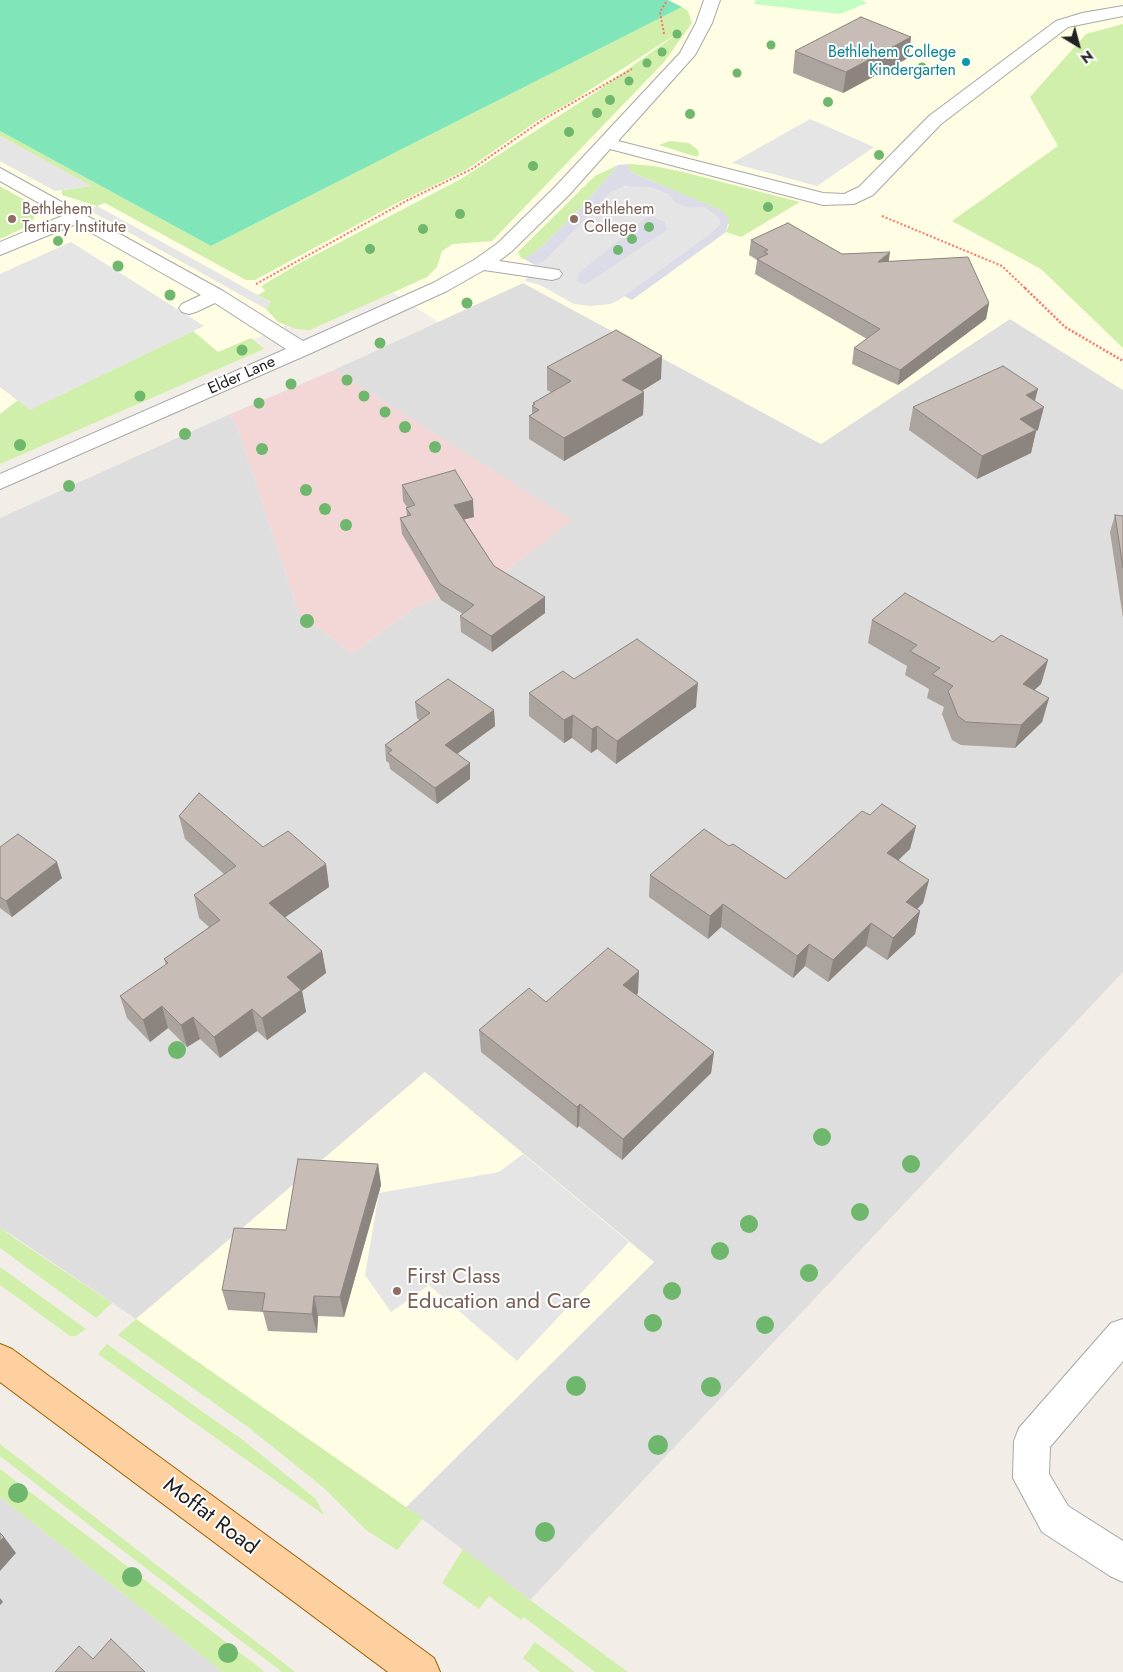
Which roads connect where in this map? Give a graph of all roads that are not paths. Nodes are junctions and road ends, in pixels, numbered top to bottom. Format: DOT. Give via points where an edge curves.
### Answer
graph roads {
  1 [pos="712,0"];
  2 [pos="1123,11"];
  3 [pos="606,143"];
  4 [pos="0,173"];
  5 [pos="76,217"];
  6 [pos="120,241"];
  7 [pos="0,249"];
  8 [pos="97,252"];
  9 [pos="481,264"];
  10 [pos="170,269"];
  11 [pos="552,274"];
  12 [pos="145,280"];
  13 [pos="216,295"];
  14 [pos="189,308"];
  15 [pos="302,350"];
  16 [pos="0,482"];
  17 [pos="1123,1335"];
  18 [pos="0,1361"];
  19 [pos="1123,1563"];
  20 [pos="420,1672"];
  1 -- 3 [label="street, Elder Lane" via="687,55"];
  2 -- 3 [label="street" via="1062,24 935,120 866,191 847,200 823,199"];
  3 -- 9 [label="street, Elder Lane" via="516,236"];
  4 -- 5 [label="street"];
  5 -- 6 [label="street"];
  5 -- 7 [label="street"];
  6 -- 8 [label="street"];
  6 -- 10 [label="street"];
  9 -- 11 [label="street"];
  9 -- 15 [label="street, Elder Lane" via="440,287"];
  10 -- 12 [label="street"];
  10 -- 13 [label="street"];
  13 -- 14 [label="street"];
  13 -- 15 [label="street"];
  15 -- 16 [label="street, Elder Lane"];
  17 -- 19 [label="street" via="1032,1441 1031,1478 1055,1519"];
  18 -- 20 [label="main road, Moffat Road"];
}
